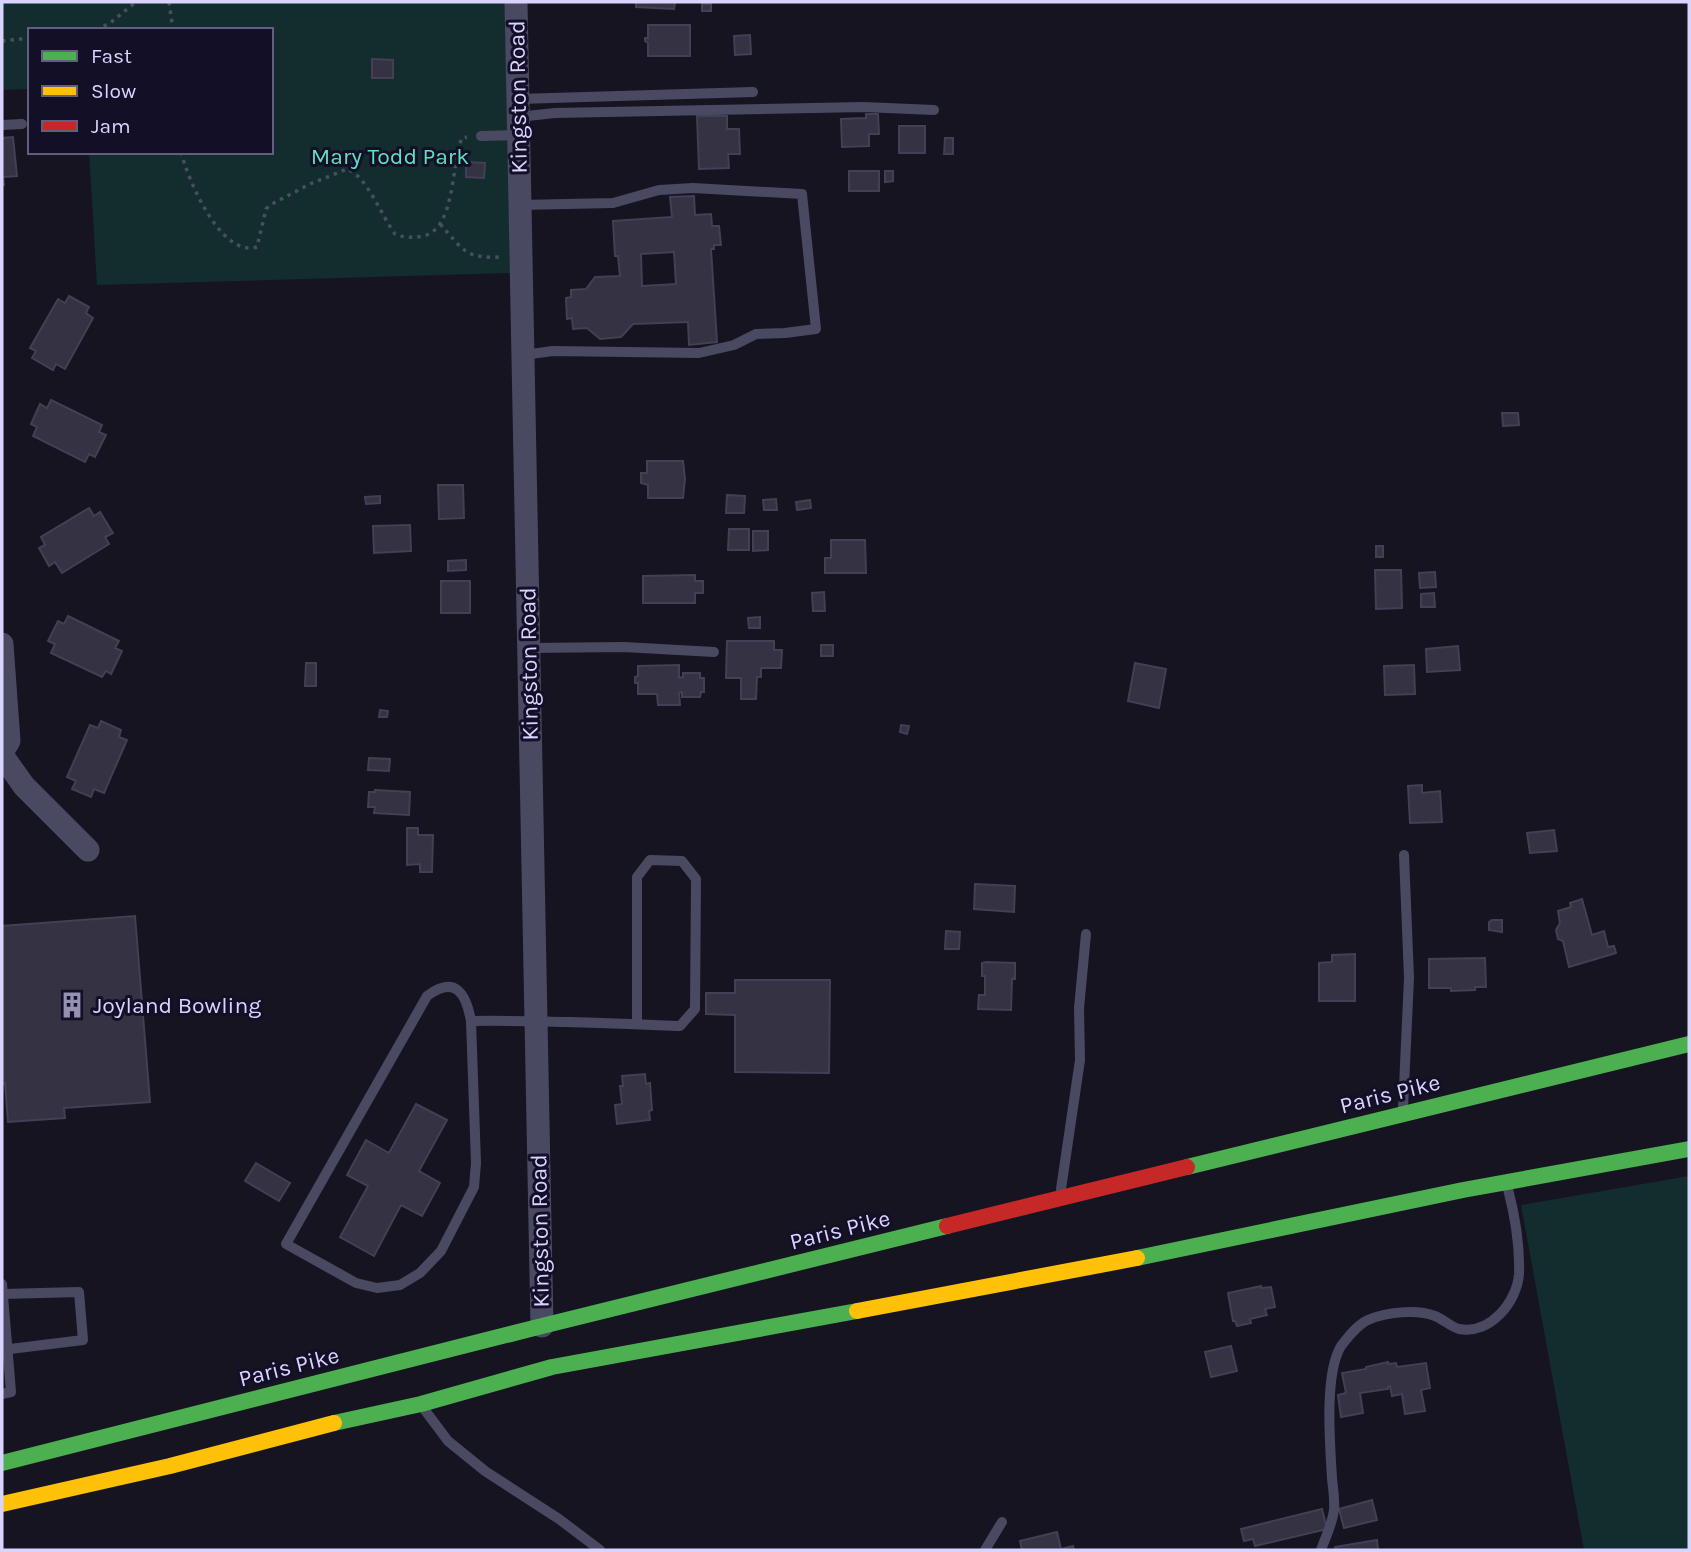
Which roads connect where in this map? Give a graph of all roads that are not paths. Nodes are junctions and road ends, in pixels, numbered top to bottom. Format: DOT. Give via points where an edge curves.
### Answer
graph roads {
  1 [pos="516,2"];
  2 [pos="753,92"];
  3 [pos="934,110"];
  4 [pos="518,117"];
  5 [pos="22,124"];
  6 [pos="2,125"];
  7 [pos="481,136"];
  8 [pos="520,205"];
  9 [pos="523,355"];
  10 [pos="2,644"];
  11 [pos="529,648"];
  12 [pos="714,652"];
  13 [pos="2,753"];
  14 [pos="88,850"];
  15 [pos="1404,855"];
  16 [pos="1086,934"];
  17 [pos="536,1020"];
  18 [pos="471,1021"];
  19 [pos="637,1024"];
  20 [pos="1689,1044"];
  21 [pos="1403,1115"];
  22 [pos="1689,1149"];
  23 [pos="1506,1182"];
  24 [pos="1059,1199"];
  25 [pos="2,1284"];
  26 [pos="3,1294"];
  27 [pos="542,1326"];
  28 [pos="4,1350"];
  29 [pos="552,1367"];
  30 [pos="2,1394"];
  31 [pos="421,1404"];
  32 [pos="2,1462"];
  33 [pos="2,1504"];
  34 [pos="1002,1522"];
  35 [pos="600,1550"];
  36 [pos="985,1550"];
  37 [pos="1321,1550"];
  1 -- 4 [label="street, Kingston Road"];
  2 -- 4 [label="lane"];
  3 -- 4 [label="lane" via="863,107"];
  4 -- 7 [label="lane"];
  4 -- 8 [label="street, Kingston Road"];
  5 -- 6 [label="lane"];
  8 -- 9 [label="street, Kingston Road"];
  8 -- 9 [label="lane" via="612,203 659,190 693,188 802,194 816,329 756,334 699,353 553,351"];
  9 -- 11 [label="street, Kingston Road"];
  10 -- 13 [label="street" via="9,741"];
  11 -- 12 [label="lane"];
  11 -- 17 [label="street, Kingston Road"];
  13 -- 14 [label="street" via="24,786"];
  15 -- 21 [label="lane" via="1409,978"];
  16 -- 24 [label="lane" via="1080,1060"];
  17 -- 18 [label="lane"];
  17 -- 19 [label="lane"];
  17 -- 27 [label="street, Kingston Road"];
  18 -- 18 [label="lane" via="461,991 450,987 427,996 286,1244 356,1283 377,1288 400,1285 420,1273 441,1251 474,1187"];
  19 -- 19 [label="lane" via="680,1026 695,1009 696,879 682,861 650,860 636,877"];
  20 -- 21 [label="highway, Paris Pike"];
  21 -- 24 [label="highway, Paris Pike"];
  22 -- 23 [label="highway"];
  23 -- 29 [label="highway" via="1033,1279"];
  23 -- 37 [label="lane" via="1519,1276 1507,1305 1494,1321 1458,1329 1413,1311 1368,1320 1340,1348 1330,1391 1334,1507"];
  24 -- 27 [label="highway, Paris Pike"];
  25 -- 26 [label="lane"];
  26 -- 28 [label="lane"];
  26 -- 28 [label="lane" via="79,1292 83,1340"];
  27 -- 29 [label="highway"];
  27 -- 32 [label="highway, Paris Pike"];
  28 -- 30 [label="lane" via="11,1392"];
  29 -- 31 [label="highway"];
  31 -- 33 [label="highway"];
  31 -- 35 [label="lane" via="448,1441"];
  34 -- 36 [label="lane"];
}
